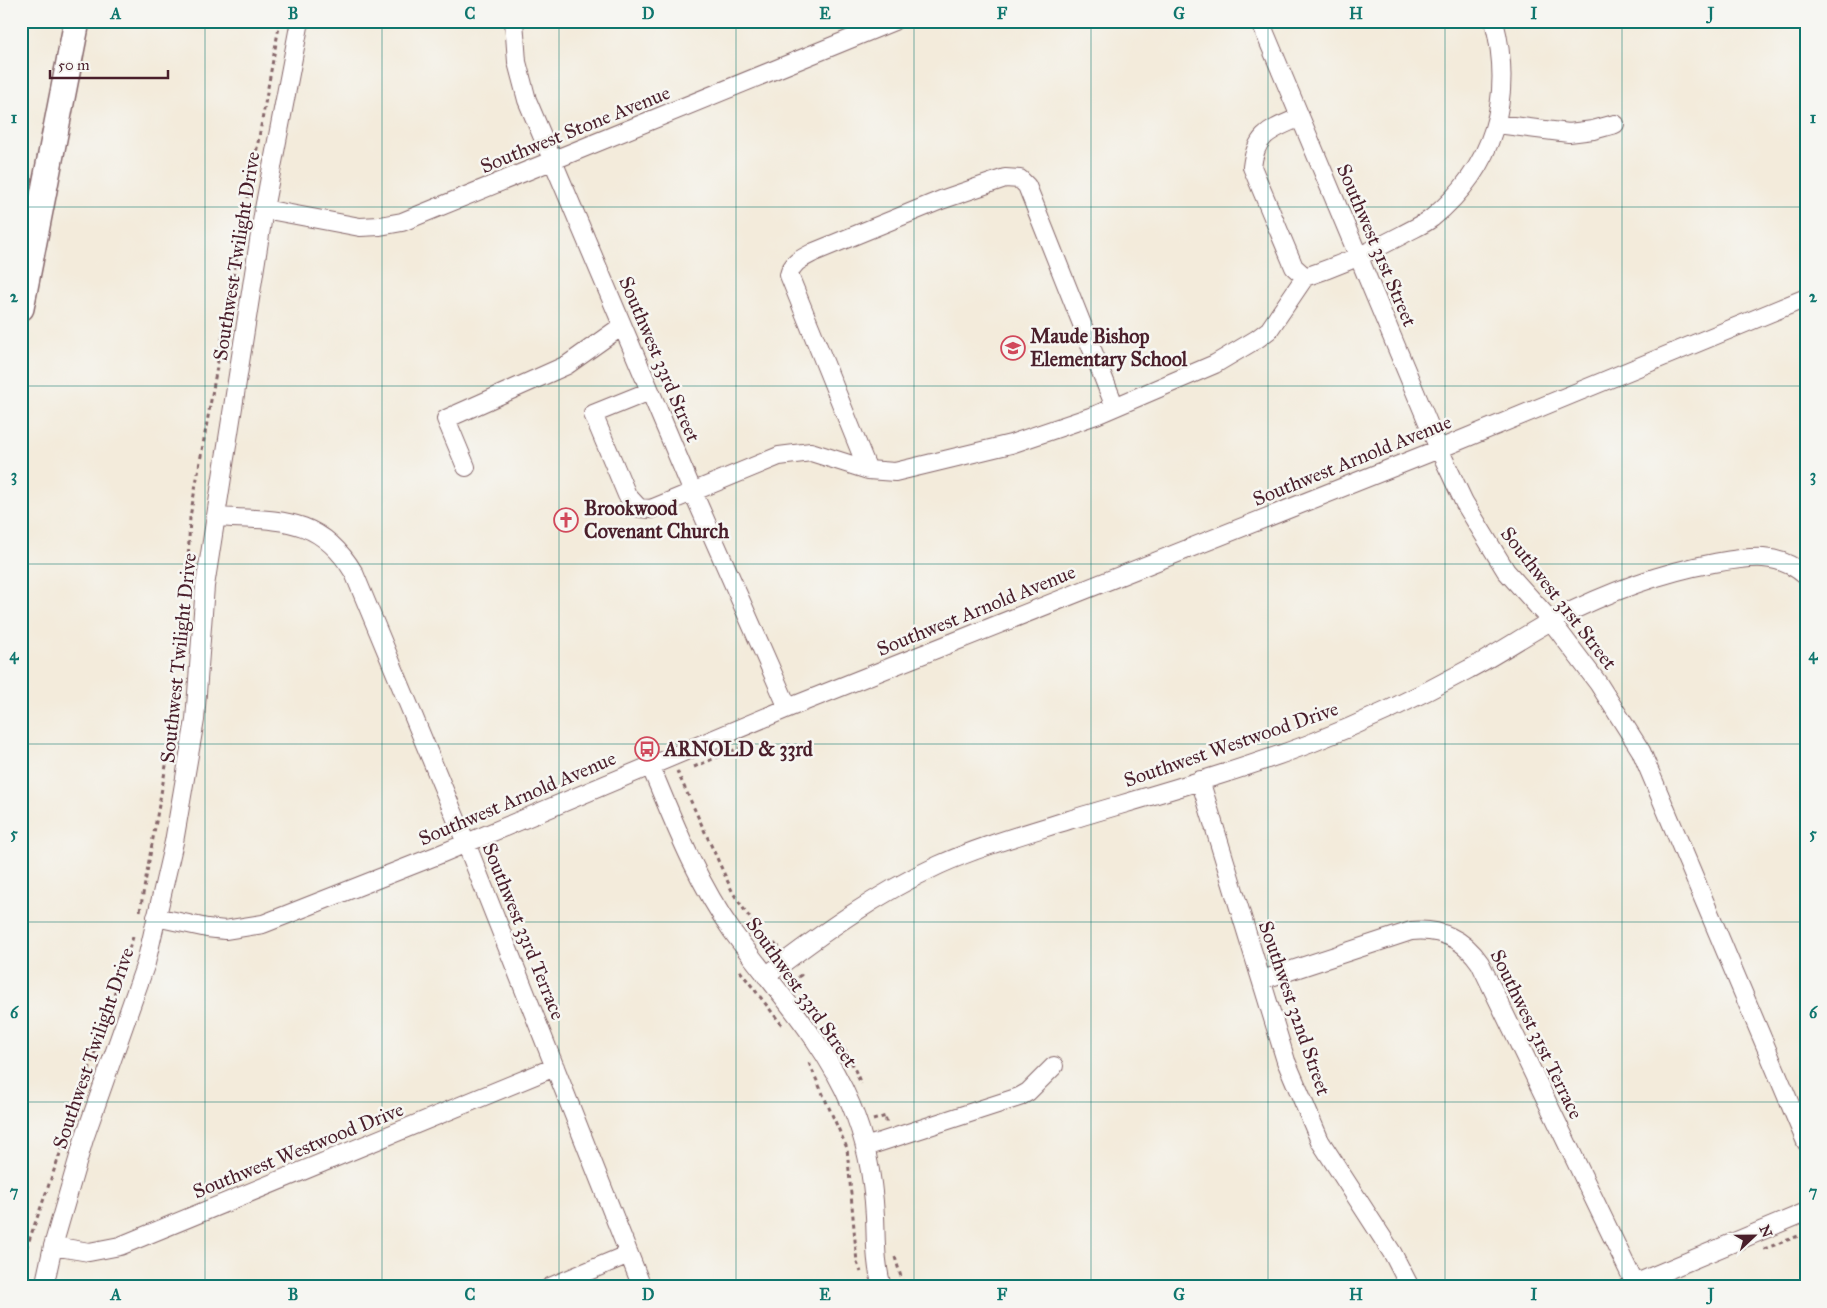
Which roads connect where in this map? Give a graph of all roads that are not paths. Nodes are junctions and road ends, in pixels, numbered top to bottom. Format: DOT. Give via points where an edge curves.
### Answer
graph roads {
  1 [pos="77,21"];
  2 [pos="300,21"];
  3 [pos="514,21"];
  4 [pos="894,21"];
  5 [pos="1260,21"];
  6 [pos="1494,21"];
  7 [pos="1300,117"];
  8 [pos="1497,124"];
  9 [pos="1615,124"];
  10 [pos="553,161"];
  11 [pos="264,209"];
  12 [pos="1360,258"];
  13 [pos="1305,277"];
  14 [pos="1806,298"];
  15 [pos="21,308"];
  16 [pos="622,326"];
  17 [pos="650,391"];
  18 [pos="1115,407"];
  19 [pos="1439,449"];
  20 [pos="466,467"];
  21 [pos="868,470"];
  22 [pos="692,490"];
  23 [pos="216,517"];
  24 [pos="1804,574"];
  25 [pos="1551,622"];
  26 [pos="788,708"];
  27 [pos="650,765"];
  28 [pos="1200,780"];
  29 [pos="466,843"];
  30 [pos="156,917"];
  31 [pos="766,976"];
  32 [pos="1262,980"];
  33 [pos="1054,1066"];
  34 [pos="555,1067"];
  35 [pos="1806,1142"];
  36 [pos="866,1147"];
  37 [pos="1806,1212"];
  38 [pos="53,1246"];
  39 [pos="629,1254"];
  40 [pos="1631,1285"];
  41 [pos="44,1287"];
  42 [pos="550,1287"];
  43 [pos="642,1287"];
  44 [pos="882,1287"];
  45 [pos="1410,1287"];
  1 -- 15 [label="highway"];
  2 -- 11 [label="street, Southwest Twilight Drive"];
  3 -- 10 [label="street, Southwest 33rd Street" via="520,78"];
  4 -- 10 [label="street, Southwest Stone Avenue"];
  5 -- 7 [label="street, Southwest 31st Street"];
  6 -- 8 [label="street" via="1502,68"];
  7 -- 12 [label="street, Southwest 31st Street"];
  7 -- 13 [label="street" via="1263,135 1254,151 1252,167 1294,267"];
  8 -- 9 [label="street" via="1570,133"];
  8 -- 12 [label="street" via="1482,158 1454,197 1430,219"];
  10 -- 11 [label="street, Southwest Stone Avenue" via="415,218 380,226 360,227"];
  10 -- 16 [label="street, Southwest 33rd Street"];
  11 -- 23 [label="street, Southwest Twilight Drive"];
  12 -- 13 [label="street"];
  12 -- 19 [label="street, Southwest 31st Street"];
  13 -- 18 [label="street" via="1269,330 1256,339 1215,364"];
  14 -- 19 [label="street, Southwest Arnold Avenue"];
  16 -- 17 [label="street, Southwest 33rd Street"];
  16 -- 20 [label="street" via="567,365 446,419"];
  17 -- 22 [label="street, Southwest 33rd Street"];
  17 -- 22 [label="street" via="593,414 627,495 639,508 651,509"];
  18 -- 21 [label="street" via="1011,444 895,472"];
  18 -- 21 [label="street" via="1027,186 1020,179 1005,178 814,252 795,263 790,271"];
  19 -- 25 [label="street, Southwest 31st Street" via="1464,502 1501,564"];
  19 -- 26 [label="street, Southwest Arnold Avenue"];
  21 -- 22 [label="street" via="811,452 779,456"];
  22 -- 26 [label="street, Southwest 33rd Street"];
  23 -- 29 [label="street, Southwest 33rd Terrace" via="286,522 306,527 343,555 354,574"];
  23 -- 30 [label="street, Southwest Twilight Drive" via="205,586 199,676 188,764"];
  24 -- 25 [label="street, Southwest Westwood Drive" via="1788,563 1758,556 1707,564 1633,585"];
  25 -- 28 [label="street, Southwest Westwood Drive" via="1470,669 1395,706 1310,744"];
  25 -- 35 [label="street, Southwest 31st Street" via="1598,683 1641,751"];
  26 -- 27 [label="street, Southwest Arnold Avenue"];
  27 -- 29 [label="street, Southwest Arnold Avenue"];
  27 -- 31 [label="street, Southwest 33rd Street" via="681,840 703,882 731,929"];
  28 -- 31 [label="street, Southwest Westwood Drive" via="1001,841 940,865 853,913"];
  28 -- 32 [label="street, Southwest 32nd Street"];
  29 -- 30 [label="street, Southwest Arnold Avenue" via="263,924 245,928 207,928"];
  29 -- 34 [label="street, Southwest 33rd Terrace"];
  30 -- 38 [label="street, Southwest Twilight Drive" via="146,963 84,1139"];
  31 -- 36 [label="street, Southwest 33rd Street" via="826,1056 852,1107"];
  32 -- 40 [label="street, Southwest 31st Terrace" via="1411,931 1432,930 1459,940 1480,963"];
  32 -- 45 [label="street, Southwest 32nd Street" via="1286,1061 1320,1141 1393,1254"];
  33 -- 36 [label="street" via="1028,1092 1018,1097"];
  34 -- 38 [label="street, Southwest Westwood Drive" via="120,1246 89,1252"];
  34 -- 39 [label="street, Southwest 33rd Terrace"];
  36 -- 44 [label="street, Southwest 33rd Street" via="872,1183 876,1259"];
  37 -- 40 [label="street"];
  38 -- 41 [label="street, Southwest Twilight Drive"];
  39 -- 42 [label="street"];
  39 -- 43 [label="street, Southwest 33rd Terrace"];
}
